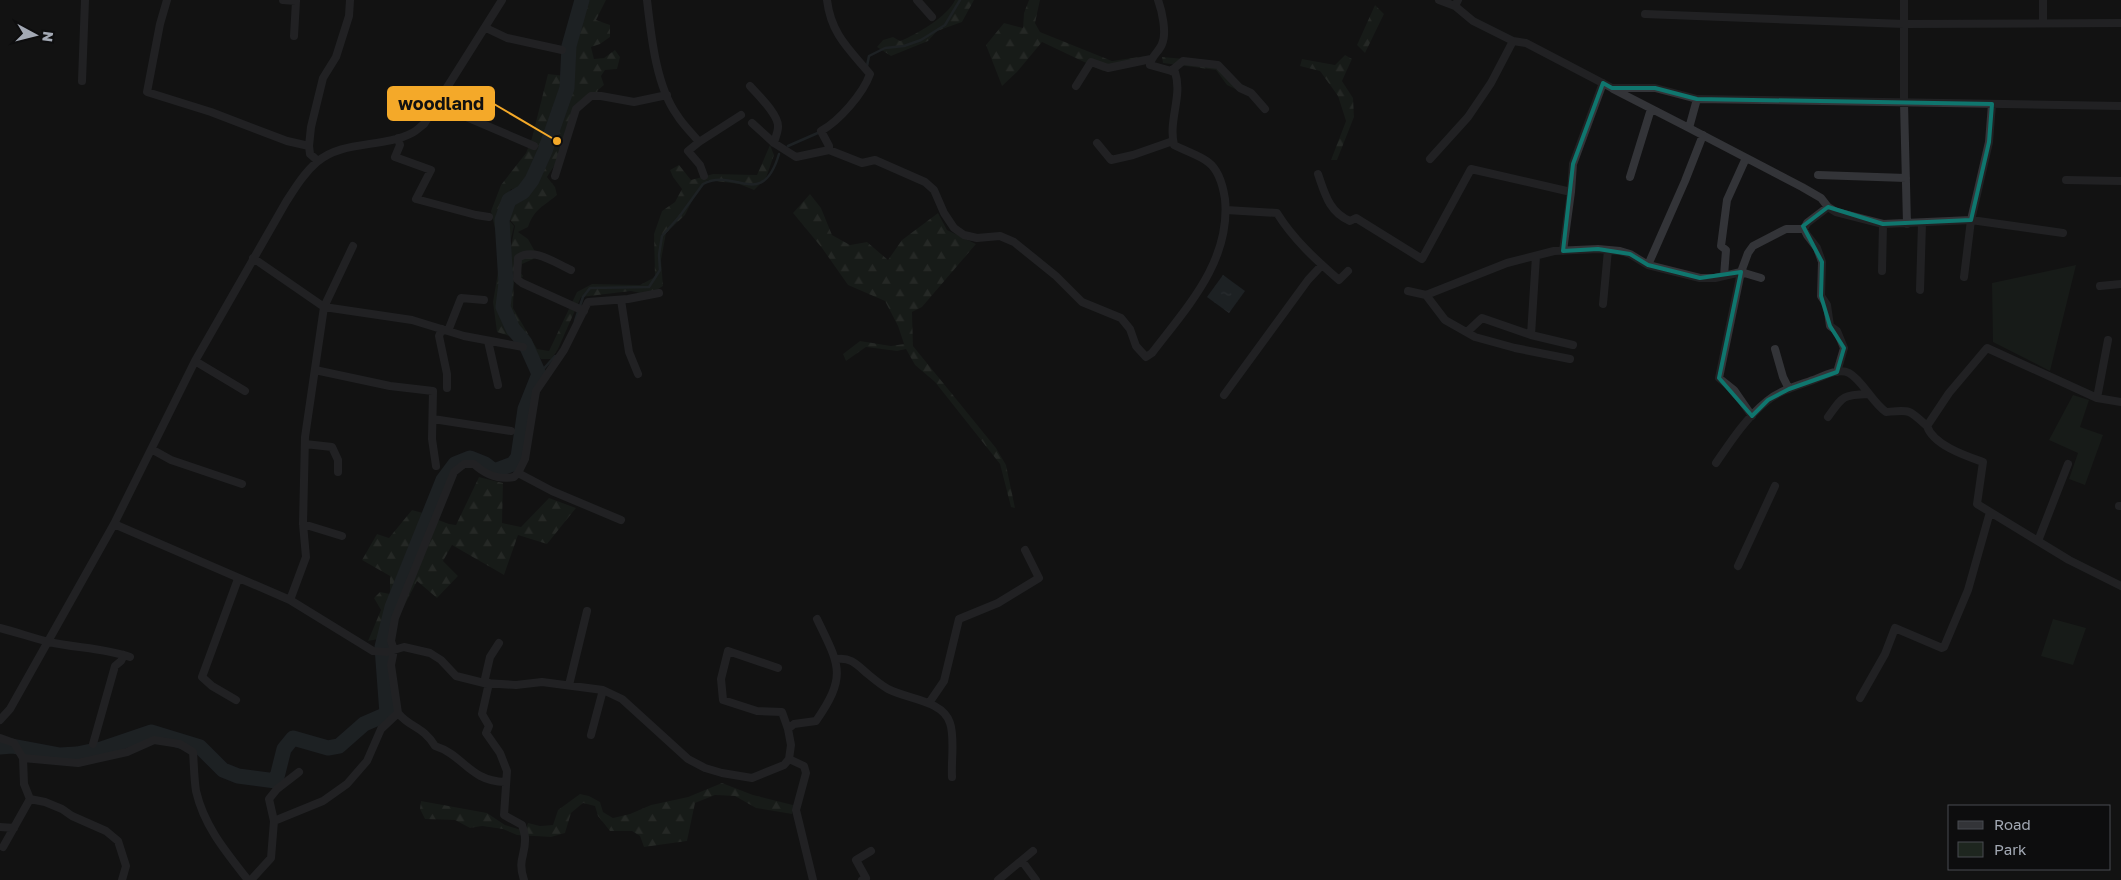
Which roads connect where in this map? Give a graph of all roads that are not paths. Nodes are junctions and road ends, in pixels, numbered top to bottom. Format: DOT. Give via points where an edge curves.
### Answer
graph roads {
  1 [pos="85,0"];
  2 [pos="167,0"];
  3 [pos="283,0"];
  4 [pos="350,0"];
  5 [pos="502,0"];
  6 [pos="647,0"];
  7 [pos="827,0"];
  8 [pos="917,0"];
  9 [pos="1158,0"];
  10 [pos="1439,0"];
  11 [pos="1904,0"];
  12 [pos="2043,0"];
  13 [pos="1456,3"];
  14 [pos="1645,14"];
  15 [pos="932,17"];
  16 [pos="2043,22"];
  17 [pos="2121,23"];
  18 [pos="1904,24"];
  19 [pos="486,28"];
  20 [pos="294,36"];
  21 [pos="1513,41"];
  22 [pos="562,50"];
  23 [pos="1151,59"];
  24 [pos="1171,71"];
  25 [pos="82,80"];
  26 [pos="1603,83"];
  27 [pos="750,86"];
  28 [pos="1076,86"];
  29 [pos="1612,88"];
  30 [pos="666,94"];
  31 [pos="1697,99"];
  32 [pos="1904,103"];
  33 [pos="436,104"];
  34 [pos="1992,104"];
  35 [pos="2121,106"];
  36 [pos="1265,109"];
  37 [pos="1651,109"];
  38 [pos="741,115"];
  39 [pos="752,123"];
  40 [pos="1688,128"];
  41 [pos="1702,135"];
  42 [pos="398,138"];
  43 [pos="1173,141"];
  44 [pos="699,142"];
  45 [pos="774,143"];
  46 [pos="1097,143"];
  47 [pos="309,146"];
  48 [pos="534,146"];
  49 [pos="829,150"];
  50 [pos="1746,158"];
  51 [pos="1430,159"];
  52 [pos="318,162"];
  53 [pos="1318,174"];
  54 [pos="1818,175"];
  55 [pos="556,176"];
  56 [pos="704,176"];
  57 [pos="1630,177"];
  58 [pos="1906,178"];
  59 [pos="2066,180"];
  60 [pos="2121,181"];
  61 [pos="1571,192"];
  62 [pos="1828,207"];
  63 [pos="1226,210"];
  64 [pos="489,217"];
  65 [pos="1971,220"];
  66 [pos="1922,223"];
  67 [pos="1883,224"];
  68 [pos="1908,224"];
  69 [pos="1804,229"];
  70 [pos="2063,232"];
  71 [pos="353,246"];
  72 [pos="1608,250"];
  73 [pos="1563,251"];
  74 [pos="1536,256"];
  75 [pos="253,258"];
  76 [pos="1322,265"];
  77 [pos="1648,265"];
  78 [pos="571,270"];
  79 [pos="1348,271"];
  80 [pos="1882,271"];
  81 [pos="1741,272"];
  82 [pos="1724,276"];
  83 [pos="1964,277"];
  84 [pos="1761,278"];
  85 [pos="2121,284"];
  86 [pos="2100,286"];
  87 [pos="1920,290"];
  88 [pos="1408,291"];
  89 [pos="659,293"];
  90 [pos="1426,295"];
  91 [pos="484,300"];
  92 [pos="621,300"];
  93 [pos="1603,304"];
  94 [pos="324,307"];
  95 [pos="584,311"];
  96 [pos="445,330"];
  97 [pos="1467,332"];
  98 [pos="1531,335"];
  99 [pos="488,340"];
  100 [pos="2108,340"];
  101 [pos="1573,345"];
  102 [pos="523,347"];
  103 [pos="1775,349"];
  104 [pos="1570,359"];
  105 [pos="195,361"];
  106 [pos="315,370"];
  107 [pos="1837,372"];
  108 [pos="638,374"];
  109 [pos="498,385"];
  110 [pos="447,388"];
  111 [pos="1789,388"];
  112 [pos="245,391"];
  113 [pos="1868,394"];
  114 [pos="1224,395"];
  115 [pos="2097,398"];
  116 [pos="2121,402"];
  117 [pos="1752,416"];
  118 [pos="1828,417"];
  119 [pos="433,419"];
  120 [pos="1927,426"];
  121 [pos="511,431"];
  122 [pos="305,444"];
  123 [pos="152,450"];
  124 [pos="1716,463"];
  125 [pos="2068,464"];
  126 [pos="436,466"];
  127 [pos="338,472"];
  128 [pos="518,473"];
  129 [pos="242,484"];
  130 [pos="1775,486"];
  131 [pos="1990,512"];
  132 [pos="621,520"];
  133 [pos="114,524"];
  134 [pos="303,524"];
  135 [pos="342,536"];
  136 [pos="2038,541"];
  137 [pos="1025,550"];
  138 [pos="1738,566"];
  139 [pos="238,579"];
  140 [pos="2121,586"];
  141 [pos="290,600"];
  142 [pos="587,611"];
  143 [pos="817,619"];
  144 [pos="0,628"];
  145 [pos="49,642"];
  146 [pos="499,643"];
  147 [pos="391,651"];
  148 [pos="836,659"];
  149 [pos="778,668"];
  150 [pos="486,683"];
  151 [pos="569,685"];
  152 [pos="603,690"];
  153 [pos="1860,698"];
  154 [pos="236,700"];
  155 [pos="929,703"];
  156 [pos="0,706"];
  157 [pos="10,709"];
  158 [pos="398,713"];
  159 [pos="0,720"];
  160 [pos="788,729"];
  161 [pos="591,735"];
  162 [pos="0,738"];
  163 [pos="92,744"];
  164 [pos="23,758"];
  165 [pos="789,759"];
  166 [pos="299,772"];
  167 [pos="952,777"];
  168 [pos="505,782"];
  169 [pos="30,799"];
  170 [pos="274,821"];
  171 [pos="0,827"];
  172 [pos="14,828"];
  173 [pos="3,847"];
  174 [pos="871,851"];
  175 [pos="1033,851"];
  176 [pos="1022,862"];
  177 [pos="122,880"];
  178 [pos="249,880"];
  179 [pos="524,880"];
  180 [pos="813,880"];
  181 [pos="862,880"];
  182 [pos="998,880"];
  183 [pos="1036,880"];
  1 -- 25 [label="street"];
  2 -- 47 [label="street" via="147,92"];
  3 -- 20 [label="street" via="296,1"];
  4 -- 47 [label="street" via="349,16 336,57 323,78"];
  5 -- 19 [label="street"];
  6 -- 30 [label="street" via="650,29"];
  7 -- 49 [label="street" via="832,26 870,74 866,87 830,126 821,131"];
  8 -- 15 [label="street"];
  9 -- 23 [label="street" via="1163,17 1162,44"];
  10 -- 13 [label="street"];
  11 -- 18 [label="street"];
  12 -- 16 [label="street"];
  13 -- 21 [label="street" via="1473,21"];
  14 -- 18 [label="street"];
  16 -- 17 [label="street"];
  16 -- 18 [label="street"];
  18 -- 32 [label="street"];
  19 -- 22 [label="street" via="507,38"];
  19 -- 33 [label="street"];
  21 -- 26 [label="street" via="1526,43"];
  21 -- 51 [label="street" via="1468,117"];
  23 -- 24 [label="street" via="1150,65"];
  23 -- 28 [label="street" via="1108,68 1092,62"];
  24 -- 36 [label="street" via="1182,61 1218,65"];
  24 -- 43 [label="street" via="1175,72 1178,82 1172,119"];
  26 -- 29 [label="street"];
  26 -- 61 [label="street" via="1573,164"];
  27 -- 45 [label="street" via="777,121"];
  29 -- 31 [label="street" via="1655,88"];
  29 -- 37 [label="street"];
  30 -- 44 [label="street" via="676,114"];
  30 -- 55 [label="street" via="634,102 591,96 576,109"];
  31 -- 32 [label="street"];
  31 -- 40 [label="street"];
  32 -- 34 [label="street"];
  32 -- 58 [label="street"];
  33 -- 42 [label="street" via="424,124"];
  33 -- 48 [label="street"];
  34 -- 35 [label="street"];
  34 -- 65 [label="street" via="1989,142"];
  37 -- 40 [label="street"];
  37 -- 57 [label="street"];
  38 -- 44 [label="street"];
  39 -- 45 [label="street"];
  40 -- 41 [label="street"];
  41 -- 50 [label="street"];
  41 -- 77 [label="street"];
  42 -- 52 [label="street" via="347,149"];
  42 -- 64 [label="street" via="400,145 395,157 431,170 416,199"];
  43 -- 46 [label="street" via="1111,160"];
  43 -- 63 [label="street" via="1174,145 1209,162 1223,186"];
  44 -- 56 [label="street" via="688,151 700,165"];
  45 -- 49 [label="street" via="796,157"];
  47 -- 52 [label="street" via="310,154"];
  49 -- 63 [label="street" via="862,163 876,160 925,182 934,190 954,228 964,235 977,238 1000,236 1014,242 1082,302 1121,318 1146,357 1191,302 1214,265"];
  50 -- 62 [label="street" via="1821,198"];
  50 -- 82 [label="street" via="1724,211 1721,246 1726,250"];
  52 -- 75 [label="street" via="286,202"];
  53 -- 61 [label="street" via="1329,204 1341,217 1356,218 1422,259 1471,169"];
  54 -- 58 [label="street"];
  58 -- 68 [label="street"];
  59 -- 60 [label="street"];
  61 -- 73 [label="street"];
  62 -- 67 [label="street"];
  62 -- 69 [label="street"];
  63 -- 76 [label="street" via="1277,213 1287,229"];
  65 -- 66 [label="street"];
  65 -- 70 [label="street"];
  65 -- 83 [label="street"];
  66 -- 68 [label="street"];
  66 -- 87 [label="street"];
  67 -- 68 [label="street"];
  67 -- 80 [label="street"];
  69 -- 81 [label="street" via="1786,228 1753,246"];
  69 -- 107 [label="street" via="1822,262 1821,296 1827,305 1830,326 1837,331 1844,348"];
  71 -- 94 [label="street"];
  72 -- 73 [label="street"];
  72 -- 77 [label="street" via="1630,254"];
  72 -- 93 [label="street"];
  73 -- 74 [label="street"];
  74 -- 90 [label="street" via="1507,263"];
  74 -- 98 [label="street"];
  75 -- 94 [label="street"];
  75 -- 105 [label="street"];
  76 -- 79 [label="street" via="1339,280"];
  76 -- 114 [label="street"];
  77 -- 82 [label="street" via="1700,278"];
  78 -- 95 [label="street" via="532,253 518,258 516,274 522,283"];
  81 -- 82 [label="street"];
  81 -- 84 [label="street"];
  81 -- 117 [label="street" via="1719,378 1734,390"];
  85 -- 86 [label="street"];
  88 -- 90 [label="street"];
  89 -- 92 [label="street"];
  90 -- 97 [label="street" via="1445,320"];
  91 -- 96 [label="street" via="461,298"];
  92 -- 95 [label="street" via="588,302"];
  92 -- 108 [label="street" via="629,352"];
  94 -- 96 [label="street" via="412,320"];
  94 -- 106 [label="street"];
  95 -- 128 [label="street" via="564,350 536,391 525,459"];
  96 -- 99 [label="street"];
  96 -- 110 [label="street" via="439,336 448,374"];
  97 -- 98 [label="street" via="1482,318"];
  97 -- 104 [label="street" via="1515,348"];
  98 -- 101 [label="street"];
  99 -- 102 [label="street"];
  99 -- 109 [label="street"];
  100 -- 115 [label="street"];
  103 -- 111 [label="street"];
  105 -- 112 [label="street"];
  105 -- 123 [label="street"];
  106 -- 119 [label="street" via="390,386 433,391"];
  106 -- 122 [label="street"];
  107 -- 111 [label="street"];
  107 -- 113 [label="street" via="1848,372"];
  111 -- 117 [label="street" via="1768,400"];
  113 -- 118 [label="street" via="1848,395 1841,399"];
  113 -- 120 [label="street" via="1886,412 1906,409"];
  115 -- 116 [label="street"];
  115 -- 120 [label="street" via="1987,348 1949,393"];
  117 -- 124 [label="street"];
  119 -- 121 [label="street"];
  119 -- 126 [label="street"];
  120 -- 131 [label="street" via="1929,433 1955,452 1983,462 1977,504"];
  122 -- 127 [label="street" via="332,447 338,460"];
  122 -- 134 [label="street"];
  123 -- 129 [label="street" via="171,460"];
  123 -- 133 [label="street"];
  125 -- 136 [label="street"];
  128 -- 132 [label="street"];
  128 -- 147 [label="street" via="514,477 495,477 474,464 464,464 454,472 395,618"];
  130 -- 138 [label="street"];
  131 -- 136 [label="street"];
  131 -- 153 [label="street" via="1968,590 1944,647 1894,628 1885,654"];
  133 -- 139 [label="street"];
  133 -- 145 [label="street"];
  134 -- 135 [label="street"];
  134 -- 141 [label="street" via="306,557"];
  136 -- 140 [label="street"];
  137 -- 155 [label="street" via="1038,578 998,603 960,619 944,681"];
  139 -- 141 [label="street"];
  139 -- 154 [label="street" via="202,677"];
  141 -- 147 [label="street" via="373,651"];
  142 -- 151 [label="street"];
  143 -- 148 [label="street"];
  144 -- 145 [label="street"];
  145 -- 157 [label="street"];
  145 -- 163 [label="street" via="127,656 115,666"];
  146 -- 150 [label="street" via="490,657"];
  147 -- 150 [label="street" via="404,647 430,653 456,676"];
  147 -- 158 [label="street"];
  148 -- 155 [label="street" via="852,661 887,689"];
  148 -- 160 [label="street" via="837,674 832,698 816,720 794,724"];
  149 -- 160 [label="street" via="728,651 721,679 723,700 757,711 782,712"];
  150 -- 151 [label="street"];
  150 -- 168 [label="street" via="482,714 489,726 486,733 500,753 507,771"];
  151 -- 152 [label="street"];
  152 -- 161 [label="street"];
  152 -- 165 [label="street" via="622,700 688,759 705,768 752,778 784,765"];
  155 -- 167 [label="street" via="950,723"];
  156 -- 157 [label="street"];
  157 -- 159 [label="street"];
  158 -- 168 [label="street" via="427,734 435,746 448,750 468,770 494,782"];
  158 -- 170 [label="street" via="381,729 367,761 347,784 323,801"];
  160 -- 165 [label="street"];
  162 -- 164 [label="street" via="14,743"];
  164 -- 169 [label="street" via="24,784"];
  164 -- 178 [label="street" via="78,764 126,752 154,740 180,744 193,752 196,789 216,840"];
  165 -- 180 [label="street" via="804,766 806,772 796,810"];
  166 -- 170 [label="street" via="268,799"];
  168 -- 179 [label="street" via="504,815 522,825 525,839 520,869"];
  169 -- 172 [label="street"];
  169 -- 177 [label="street" via="62,809 106,831 118,841 126,866"];
  170 -- 178 [label="street" via="271,858"];
  171 -- 172 [label="street"];
  172 -- 173 [label="street"];
  174 -- 181 [label="street" via="856,860 866,878"];
  175 -- 176 [label="street"];
  176 -- 182 [label="street"];
  176 -- 183 [label="street"];
}
